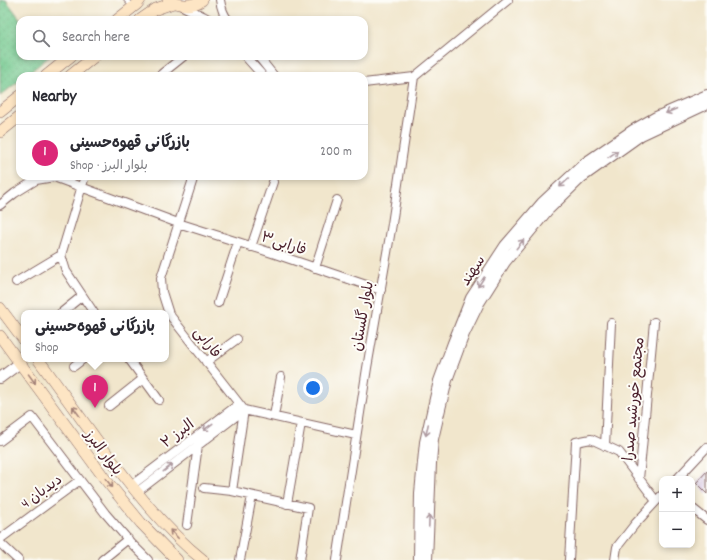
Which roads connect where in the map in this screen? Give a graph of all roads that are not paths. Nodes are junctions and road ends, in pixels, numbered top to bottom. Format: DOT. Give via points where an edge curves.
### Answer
graph roads {
  1 [pos="202,0"];
  2 [pos="220,0"];
  3 [pos="508,0"];
  4 [pos="133,2"];
  5 [pos="174,3"];
  6 [pos="121,16"];
  7 [pos="146,16"];
  8 [pos="204,16"];
  9 [pos="224,16"];
  10 [pos="66,60"];
  11 [pos="90,60"];
  12 [pos="179,60"];
  13 [pos="249,60"];
  14 [pos="261,60"];
  15 [pos="51,72"];
  16 [pos="75,72"];
  17 [pos="164,72"];
  18 [pos="259,72"];
  19 [pos="271,72"];
  20 [pos="414,77"];
  21 [pos="368,83"];
  22 [pos="707,95"];
  23 [pos="16,99"];
  24 [pos="707,104"];
  25 [pos="0,112"];
  26 [pos="16,119"];
  27 [pos="0,132"];
  28 [pos="36,180"];
  29 [pos="62,180"];
  30 [pos="84,180"];
  31 [pos="193,180"];
  32 [pos="273,182"];
  33 [pos="82,187"];
  34 [pos="337,200"];
  35 [pos="0,205"];
  36 [pos="178,223"];
  37 [pos="238,242"];
  38 [pos="251,246"];
  39 [pos="61,255"];
  40 [pos="315,268"];
  41 [pos="16,282"];
  42 [pos="381,290"];
  43 [pos="82,296"];
  44 [pos="218,303"];
  45 [pos="0,308"];
  46 [pos="65,310"];
  47 [pos="92,310"];
  48 [pos="168,310"];
  49 [pos="169,314"];
  50 [pos="654,322"];
  51 [pos="611,323"];
  52 [pos="0,336"];
  53 [pos="21,336"];
  54 [pos="237,339"];
  55 [pos="40,362"];
  56 [pos="79,362"];
  57 [pos="130,362"];
  58 [pos="206,362"];
  59 [pos="20,363"];
  60 [pos="74,366"];
  61 [pos="281,377"];
  62 [pos="0,378"];
  63 [pos="143,379"];
  64 [pos="159,400"];
  65 [pos="109,406"];
  66 [pos="241,407"];
  67 [pos="274,416"];
  68 [pos="301,423"];
  69 [pos="356,435"];
  70 [pos="0,441"];
  71 [pos="198,445"];
  72 [pos="605,446"];
  73 [pos="707,447"];
  74 [pos="680,476"];
  75 [pos="639,479"];
  76 [pos="80,480"];
  77 [pos="204,488"];
  78 [pos="134,489"];
  79 [pos="232,491"];
  80 [pos="252,496"];
  81 [pos="659,498"];
  82 [pos="287,504"];
  83 [pos="695,510"];
  84 [pos="707,520"];
  85 [pos="187,525"];
  86 [pos="0,539"];
  87 [pos="128,539"];
  88 [pos="0,543"];
  89 [pos="18,560"];
  90 [pos="102,560"];
  91 [pos="148,560"];
  92 [pos="177,560"];
  93 [pos="203,560"];
  94 [pos="240,560"];
  95 [pos="300,560"];
  96 [pos="337,560"];
  97 [pos="419,560"];
  98 [pos="427,560"];
  99 [pos="569,560"];
  100 [pos="615,560"];
  1 -- 5 [label="main road" via="191,5"];
  2 -- 9 [label="street"];
  3 -- 20 [label="street"];
  4 -- 6 [label="main road"];
  5 -- 7 [label="main road" via="156,9"];
  5 -- 8 [label="street"];
  10 -- 15 [label="main road"];
  11 -- 16 [label="main road"];
  12 -- 17 [label="street"];
  13 -- 18 [label="street"];
  14 -- 19 [label="street"];
  20 -- 21 [label="street"];
  20 -- 42 [label="street, بلوار گلستان"];
  22 -- 97 [label="street, سهند, one-way" via="656,117 586,163 542,203 505,246 471,298 439,381 425,442 420,493"];
  23 -- 25 [label="main road"];
  98 -- 24 [label="street, سهند, one-way" via="431,462 440,409 447,380 464,334 491,284 505,262 547,211 582,177 641,136"];
  26 -- 27 [label="main road"];
  28 -- 35 [label="street, فارابی۳"];
  29 -- 33 [label="street, فارابی۳"];
  30 -- 33 [label="street"];
  31 -- 36 [label="street, فارابی"];
  32 -- 38 [label="street"];
  33 -- 36 [label="street, فارابی۳"];
  33 -- 39 [label="street"];
  34 -- 40 [label="street"];
  36 -- 37 [label="street, فارابی۳"];
  36 -- 48 [label="street, فارابی" via="161,278"];
  37 -- 38 [label="street, فارابی۳"];
  37 -- 44 [label="street"];
  38 -- 40 [label="street, فارابی۳"];
  39 -- 41 [label="street"];
  39 -- 43 [label="street" via="66,271"];
  40 -- 42 [label="street, فارابی۳"];
  42 -- 69 [label="street, بلوار گلستان"];
  43 -- 46 [label="street"];
  43 -- 47 [label="street"];
  45 -- 53 [label="main road"];
  49 -- 58 [label="street, فارابی"];
  50 -- 75 [label="street, مجتمع خورشید صدرا"];
  51 -- 72 [label="street, مجتمع خورشید صدرا"];
  52 -- 59 [label="main road, بلوار البرز"];
  54 -- 58 [label="street"];
  78 -- 55 [label="main road, بلوار البرز, one-way"];
  56 -- 60 [label="street"];
  57 -- 63 [label="street"];
  58 -- 66 [label="street, فارابی"];
  59 -- 62 [label="street"];
  59 -- 92 [label="main road, بلوار البرز, one-way" via="105,479 141,523"];
  61 -- 67 [label="street"];
  63 -- 64 [label="street"];
  63 -- 65 [label="street"];
  66 -- 67 [label="street"];
  66 -- 71 [label="street, البرز ۲"];
  66 -- 78 [label="street, البرز ۲, one-way"];
  66 -- 79 [label="street"];
  67 -- 68 [label="street"];
  68 -- 69 [label="street"];
  68 -- 82 [label="street"];
  69 -- 96 [label="street, بلوار گلستان"];
  70 -- 76 [label="street" via="32,417"];
  78 -- 71 [label="street, البرز ۲, one-way"];
  71 -- 85 [label="street"];
  72 -- 75 [label="street, مجتمع خورشید صدرا" via="619,452"];
  72 -- 99 [label="street, مجتمع خورشید صدرا" via="591,439 576,442"];
  73 -- 74 [label="street"];
  75 -- 81 [label="street, مجتمع خورشید صدرا"];
  76 -- 86 [label="street, دیدبان 4"];
  76 -- 87 [label="street" via="105,514"];
  77 -- 79 [label="street"];
  93 -- 78 [label="main road, بلوار البرز, one-way" via="153,512"];
  79 -- 80 [label="street"];
  80 -- 82 [label="street"];
  80 -- 94 [label="street"];
  81 -- 100 [label="street" via="617,547"];
  82 -- 95 [label="street" via="308,508"];
  83 -- 84 [label="street"];
  87 -- 90 [label="street"];
  87 -- 91 [label="street"];
  88 -- 89 [label="street"];
}
